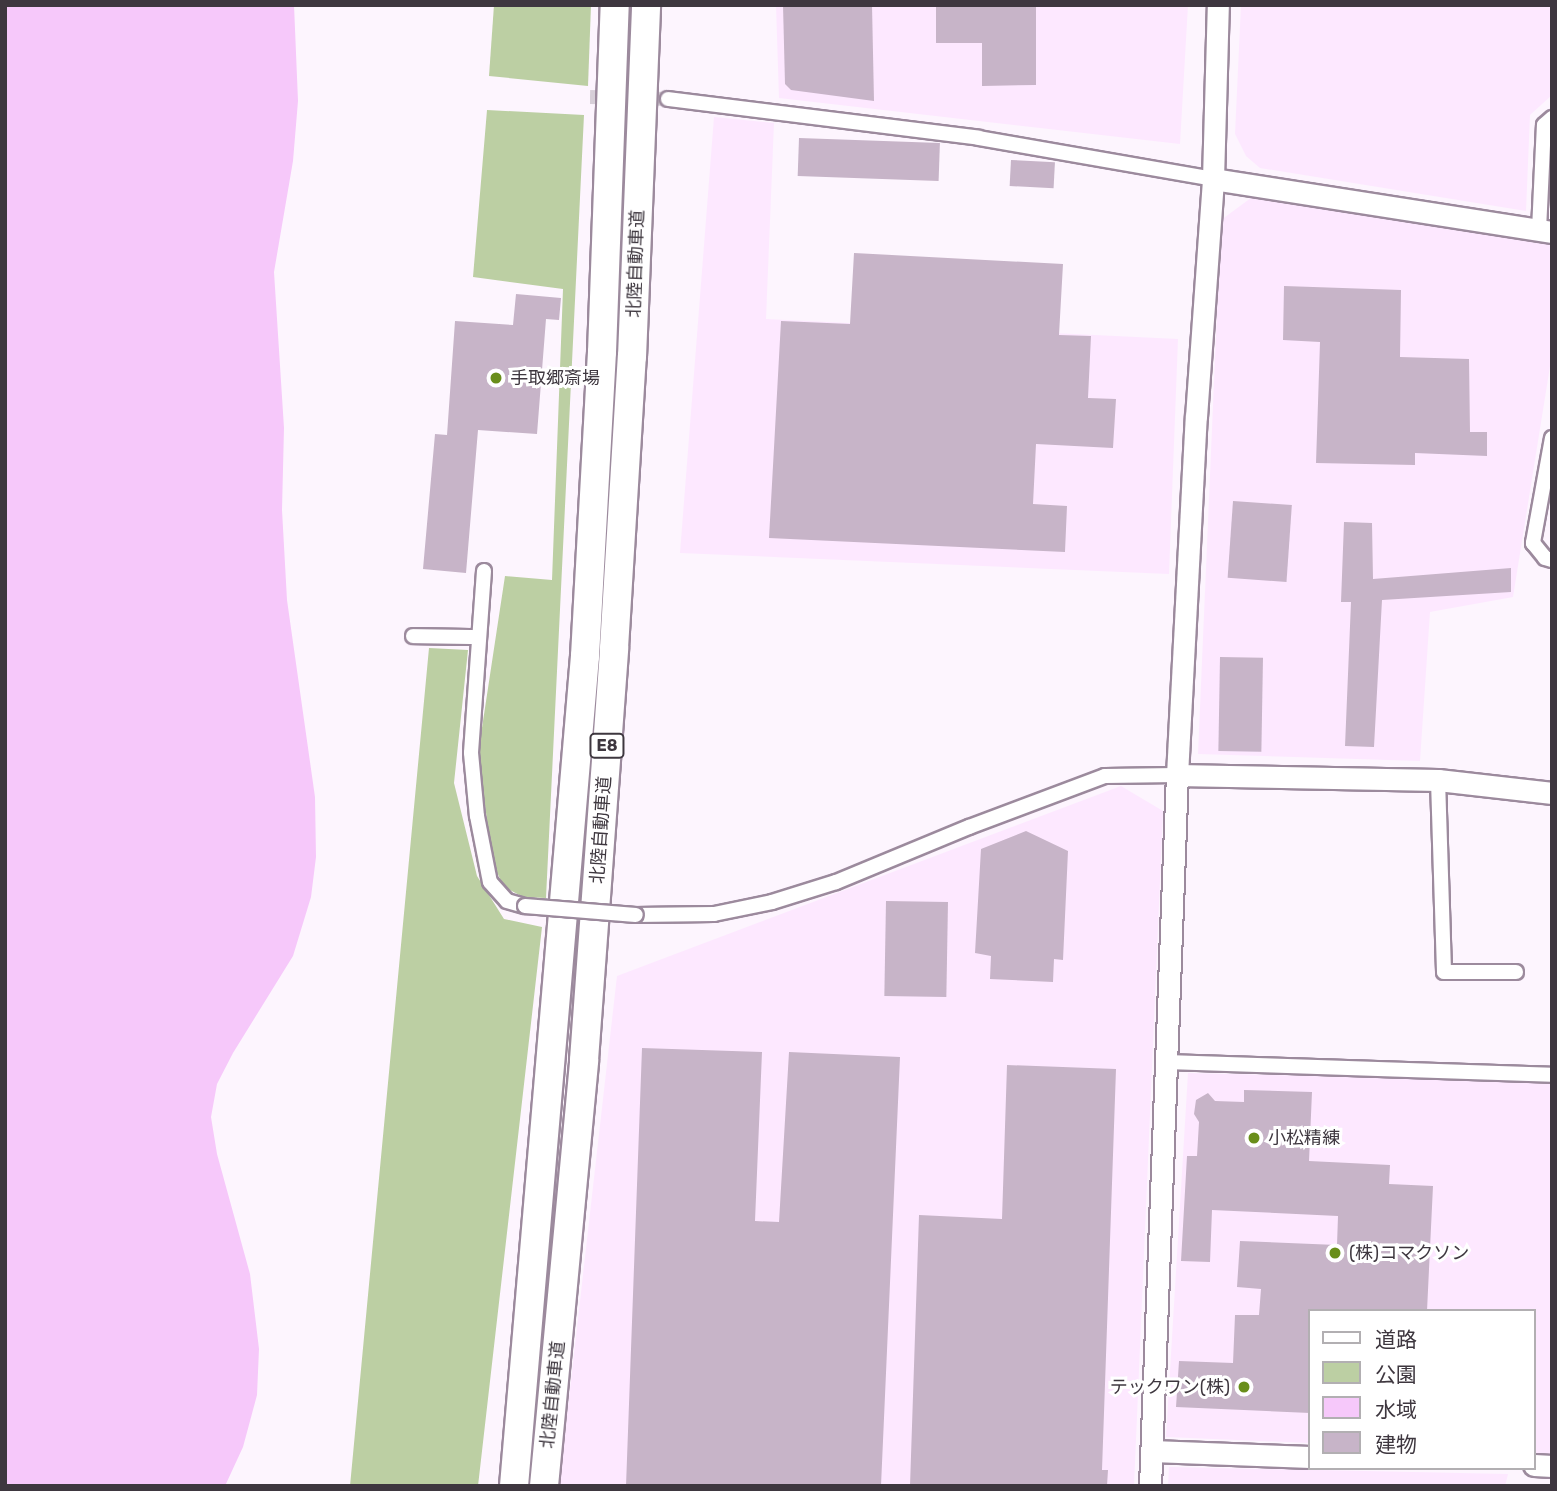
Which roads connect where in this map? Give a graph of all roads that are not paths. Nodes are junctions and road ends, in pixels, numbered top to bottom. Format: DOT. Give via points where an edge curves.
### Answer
graph roads {
  1 [pos="615,5"];
  2 [pos="646,5"];
  3 [pos="1218,5"];
  4 [pos="668,99"];
  5 [pos="1552,118"];
  6 [pos="1213,179"];
  7 [pos="1546,231"];
  8 [pos="1552,438"];
  9 [pos="1552,560"];
  10 [pos="484,571"];
  11 [pos="413,636"];
  12 [pos="479,637"];
  13 [pos="1177,775"];
  14 [pos="1438,780"];
  15 [pos="1552,793"];
  16 [pos="1516,972"];
  17 [pos="1166,1062"];
  18 [pos="1552,1075"];
  19 [pos="1152,1451"];
  20 [pos="1308,1457"];
  21 [pos="514,1486"];
  22 [pos="544,1486"];
  23 [pos="1150,1486"];
  1 -- 21 [label="highway, 北陸自動車道 / E8" via="585,656"];
  2 -- 22 [label="highway, 北陸自動車道 / E8" via="614,648 584,1060"];
  3 -- 6 [label="street"];
  4 -- 6 [label="street" via="979,138"];
  5 -- 7 [label="street" via="1544,125"];
  6 -- 7 [label="street"];
  6 -- 13 [label="street"];
  8 -- 9 [label="street" via="1533,543"];
  10 -- 12 [label="street"];
  11 -- 12 [label="street"];
  12 -- 13 [label="street, bridge" via="471,753 483,858 490,883 506,901 525,906 636,915 714,914 836,882 1105,776"];
  13 -- 14 [label="street"];
  13 -- 17 [label="street"];
  14 -- 15 [label="street"];
  14 -- 16 [label="street" via="1444,972"];
  17 -- 18 [label="street"];
  17 -- 19 [label="street"];
  19 -- 20 [label="street"];
  19 -- 23 [label="street"];
}
